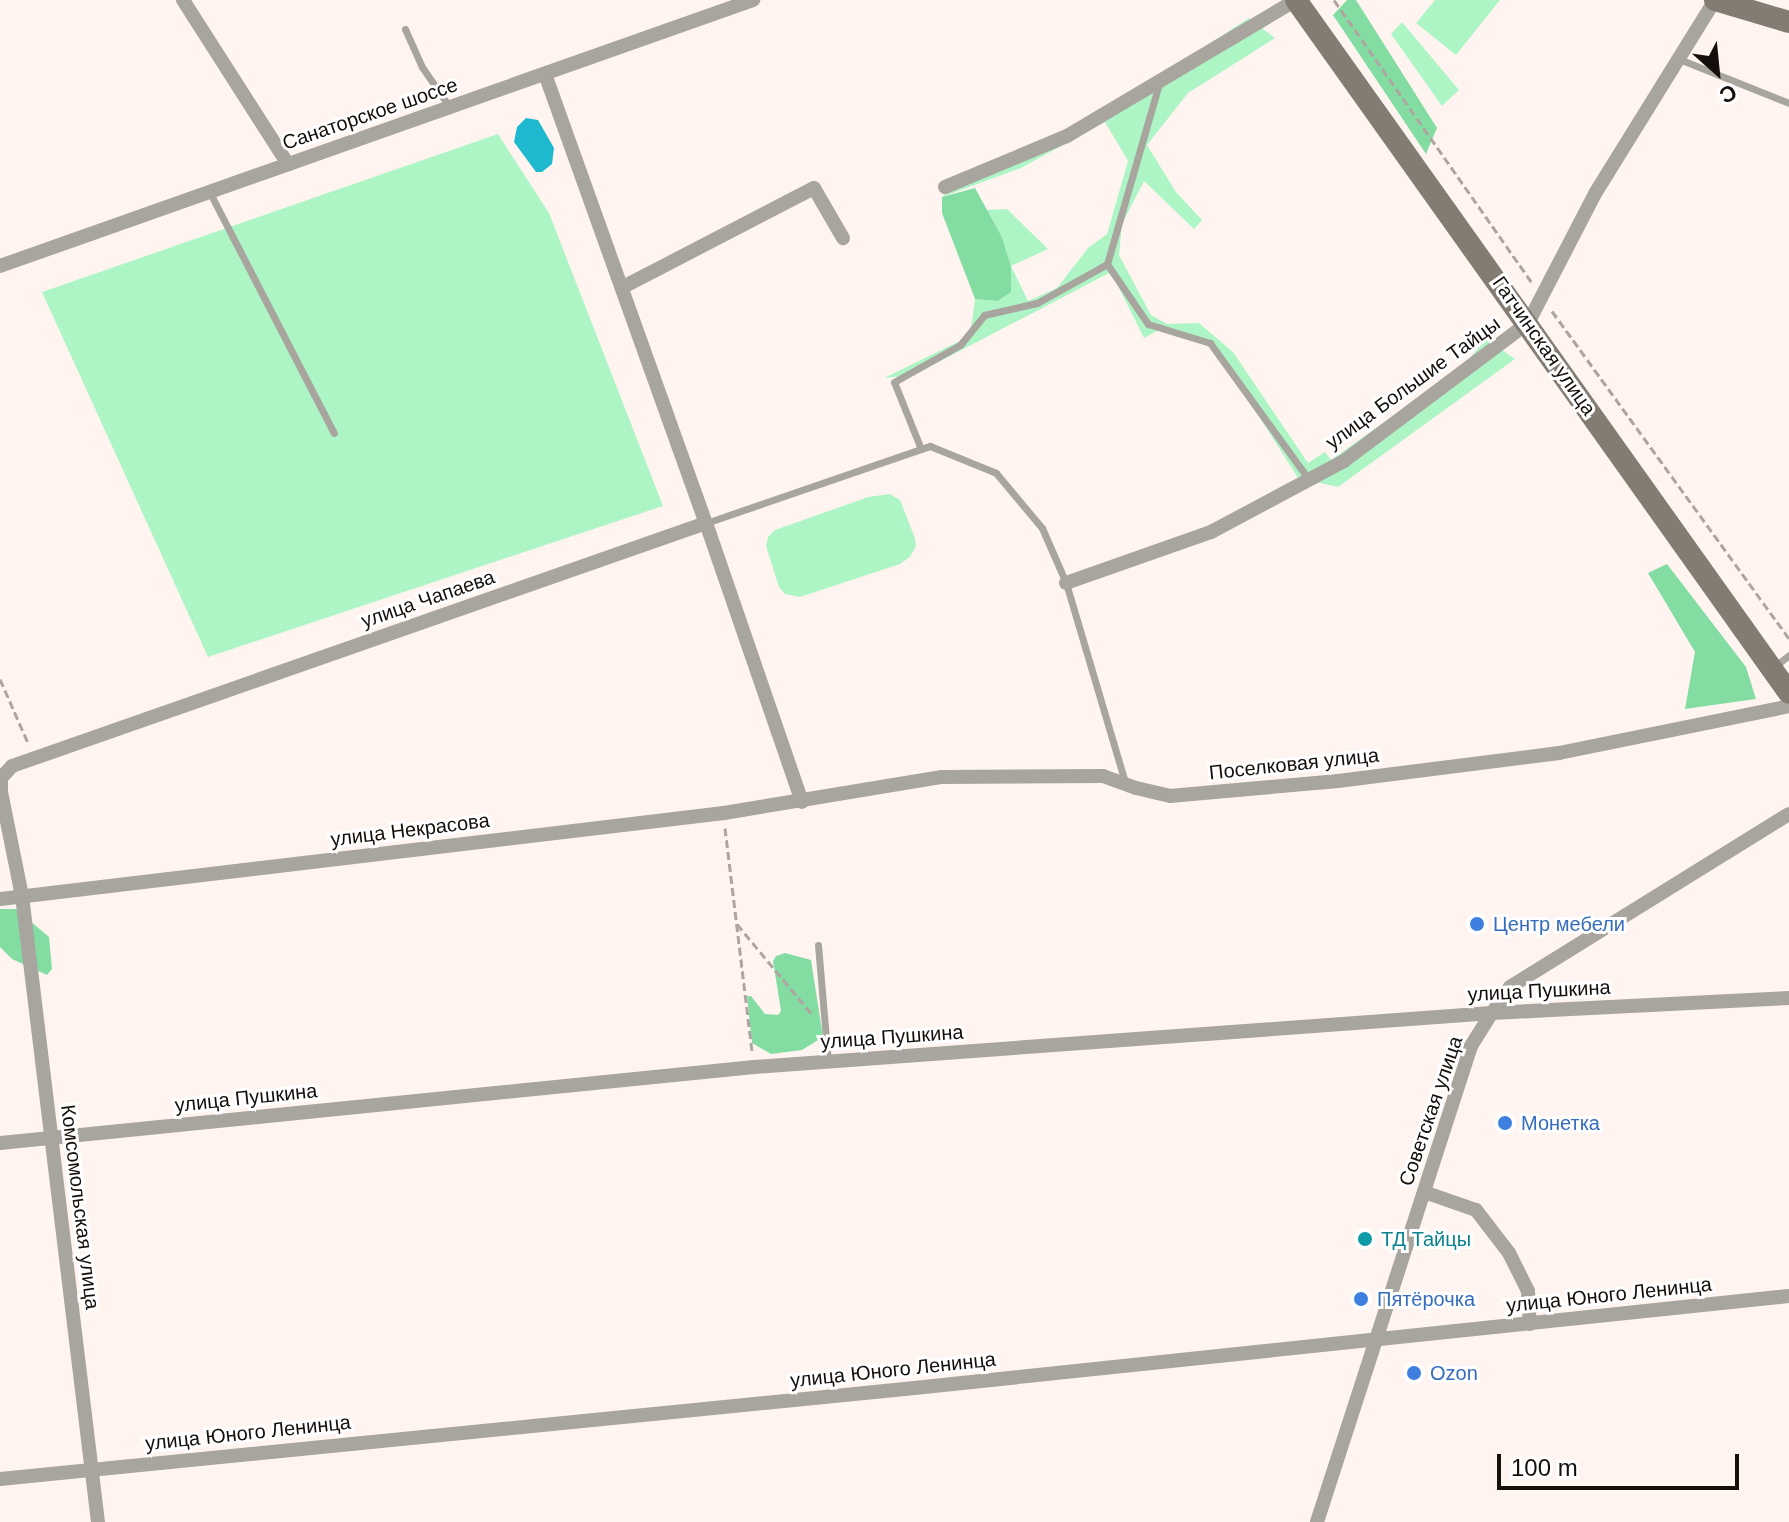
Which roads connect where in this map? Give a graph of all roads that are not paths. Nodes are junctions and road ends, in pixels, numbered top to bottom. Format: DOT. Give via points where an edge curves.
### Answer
graph roads {
  1 [pos="183,0"];
  2 [pos="753,0"];
  3 [pos="1296,0"];
  4 [pos="1715,0"];
  5 [pos="1789,22"];
  6 [pos="405,29"];
  7 [pos="1679,59"];
  8 [pos="545,74"];
  9 [pos="1160,82"];
  10 [pos="1789,103"];
  11 [pos="450,108"];
  12 [pos="288,164"];
  13 [pos="945,187"];
  14 [pos="210,193"];
  15 [pos="843,238"];
  16 [pos="1107,264"];
  17 [pos="0,266"];
  18 [pos="623,287"];
  19 [pos="1528,323"];
  20 [pos="334,433"];
  21 [pos="921,449"];
  22 [pos="1309,480"];
  23 [pos="706,523"];
  24 [pos="1066,583"];
  25 [pos="1780,662"];
  26 [pos="1789,693"];
  27 [pos="1789,706"];
  28 [pos="1126,785"];
  29 [pos="802,802"];
  30 [pos="1789,814"];
  31 [pos="22,896"];
  32 [pos="0,899"];
  33 [pos="818,945"];
  34 [pos="1789,998"];
  35 [pos="1492,1013"];
  36 [pos="828,1062"];
  37 [pos="51,1137"];
  38 [pos="0,1143"];
  39 [pos="1424,1192"];
  40 [pos="1789,1296"];
  41 [pos="1530,1324"];
  42 [pos="1375,1338"];
  43 [pos="92,1468"];
  44 [pos="0,1479"];
  45 [pos="98,1522"];
  46 [pos="1317,1522"];
  1 -- 12 [label="street"];
  2 -- 8 [label="street, Санаторское шоссе"];
  3 -- 9 [label="street"];
  3 -- 19 [label="main road, Гатчинская улица"];
  4 -- 5 [label="main road"];
  4 -- 7 [label="street, улица Большие Тайцы"];
  6 -- 11 [label="lane" via="422,67"];
  7 -- 10 [label="lane"];
  7 -- 19 [label="street, улица Большие Тайцы" via="1596,192"];
  8 -- 11 [label="street, Санаторское шоссе"];
  8 -- 18 [label="street"];
  9 -- 13 [label="street" via="1067,136"];
  9 -- 16 [label="lane"];
  11 -- 12 [label="street, Санаторское шоссе"];
  12 -- 14 [label="street, Санаторское шоссе"];
  14 -- 17 [label="street, Санаторское шоссе"];
  14 -- 20 [label="lane"];
  15 -- 18 [label="street" via="814,188"];
  16 -- 21 [label="lane" via="1037,303 984,315 960,345 894,382"];
  16 -- 22 [label="lane" via="1148,324 1210,343"];
  18 -- 23 [label="street"];
  19 -- 22 [label="street, улица Большие Тайцы" via="1420,408"];
  19 -- 25 [label="main road, Гатчинская улица"];
  21 -- 23 [label="lane"];
  21 -- 24 [label="lane" via="930,446 996,473 1042,528"];
  22 -- 24 [label="street, улица Большие Тайцы" via="1211,532"];
  23 -- 29 [label="street"];
  23 -- 31 [label="street, улица Чапаева" via="12,766 1,778"];
  24 -- 28 [label="lane"];
  25 -- 26 [label="main road, Гатчинская улица"];
  27 -- 28 [label="street, Поселковая улица" via="1559,753 1338,781 1170,796"];
  28 -- 29 [label="street, Поселковая улица" via="1103,776 942,777"];
  29 -- 31 [label="street, улица Некрасова"];
  30 -- 35 [label="street, Советская улица" via="1510,987"];
  31 -- 32 [label="street, улица Некрасова"];
  31 -- 37 [label="street, Комсомольская улица"];
  33 -- 36 [label="lane"];
  34 -- 35 [label="street, улица Пушкина"];
  35 -- 36 [label="street, улица Пушкина"];
  35 -- 39 [label="street, Советская улица" via="1471,1046"];
  36 -- 37 [label="street, улица Пушкина"];
  37 -- 38 [label="street, улица Пушкина"];
  37 -- 43 [label="street, Комсомольская улица"];
  39 -- 41 [label="street" via="1476,1210 1509,1253 1528,1291"];
  39 -- 42 [label="street, Советская улица"];
  40 -- 41 [label="street, улица Юного Ленинца"];
  41 -- 42 [label="street, улица Юного Ленинца"];
  42 -- 43 [label="street, улица Юного Ленинца" via="874,1393"];
  42 -- 46 [label="street, Советская улица"];
  43 -- 44 [label="street, улица Юного Ленинца"];
  43 -- 45 [label="street, Комсомольская улица"];
}
